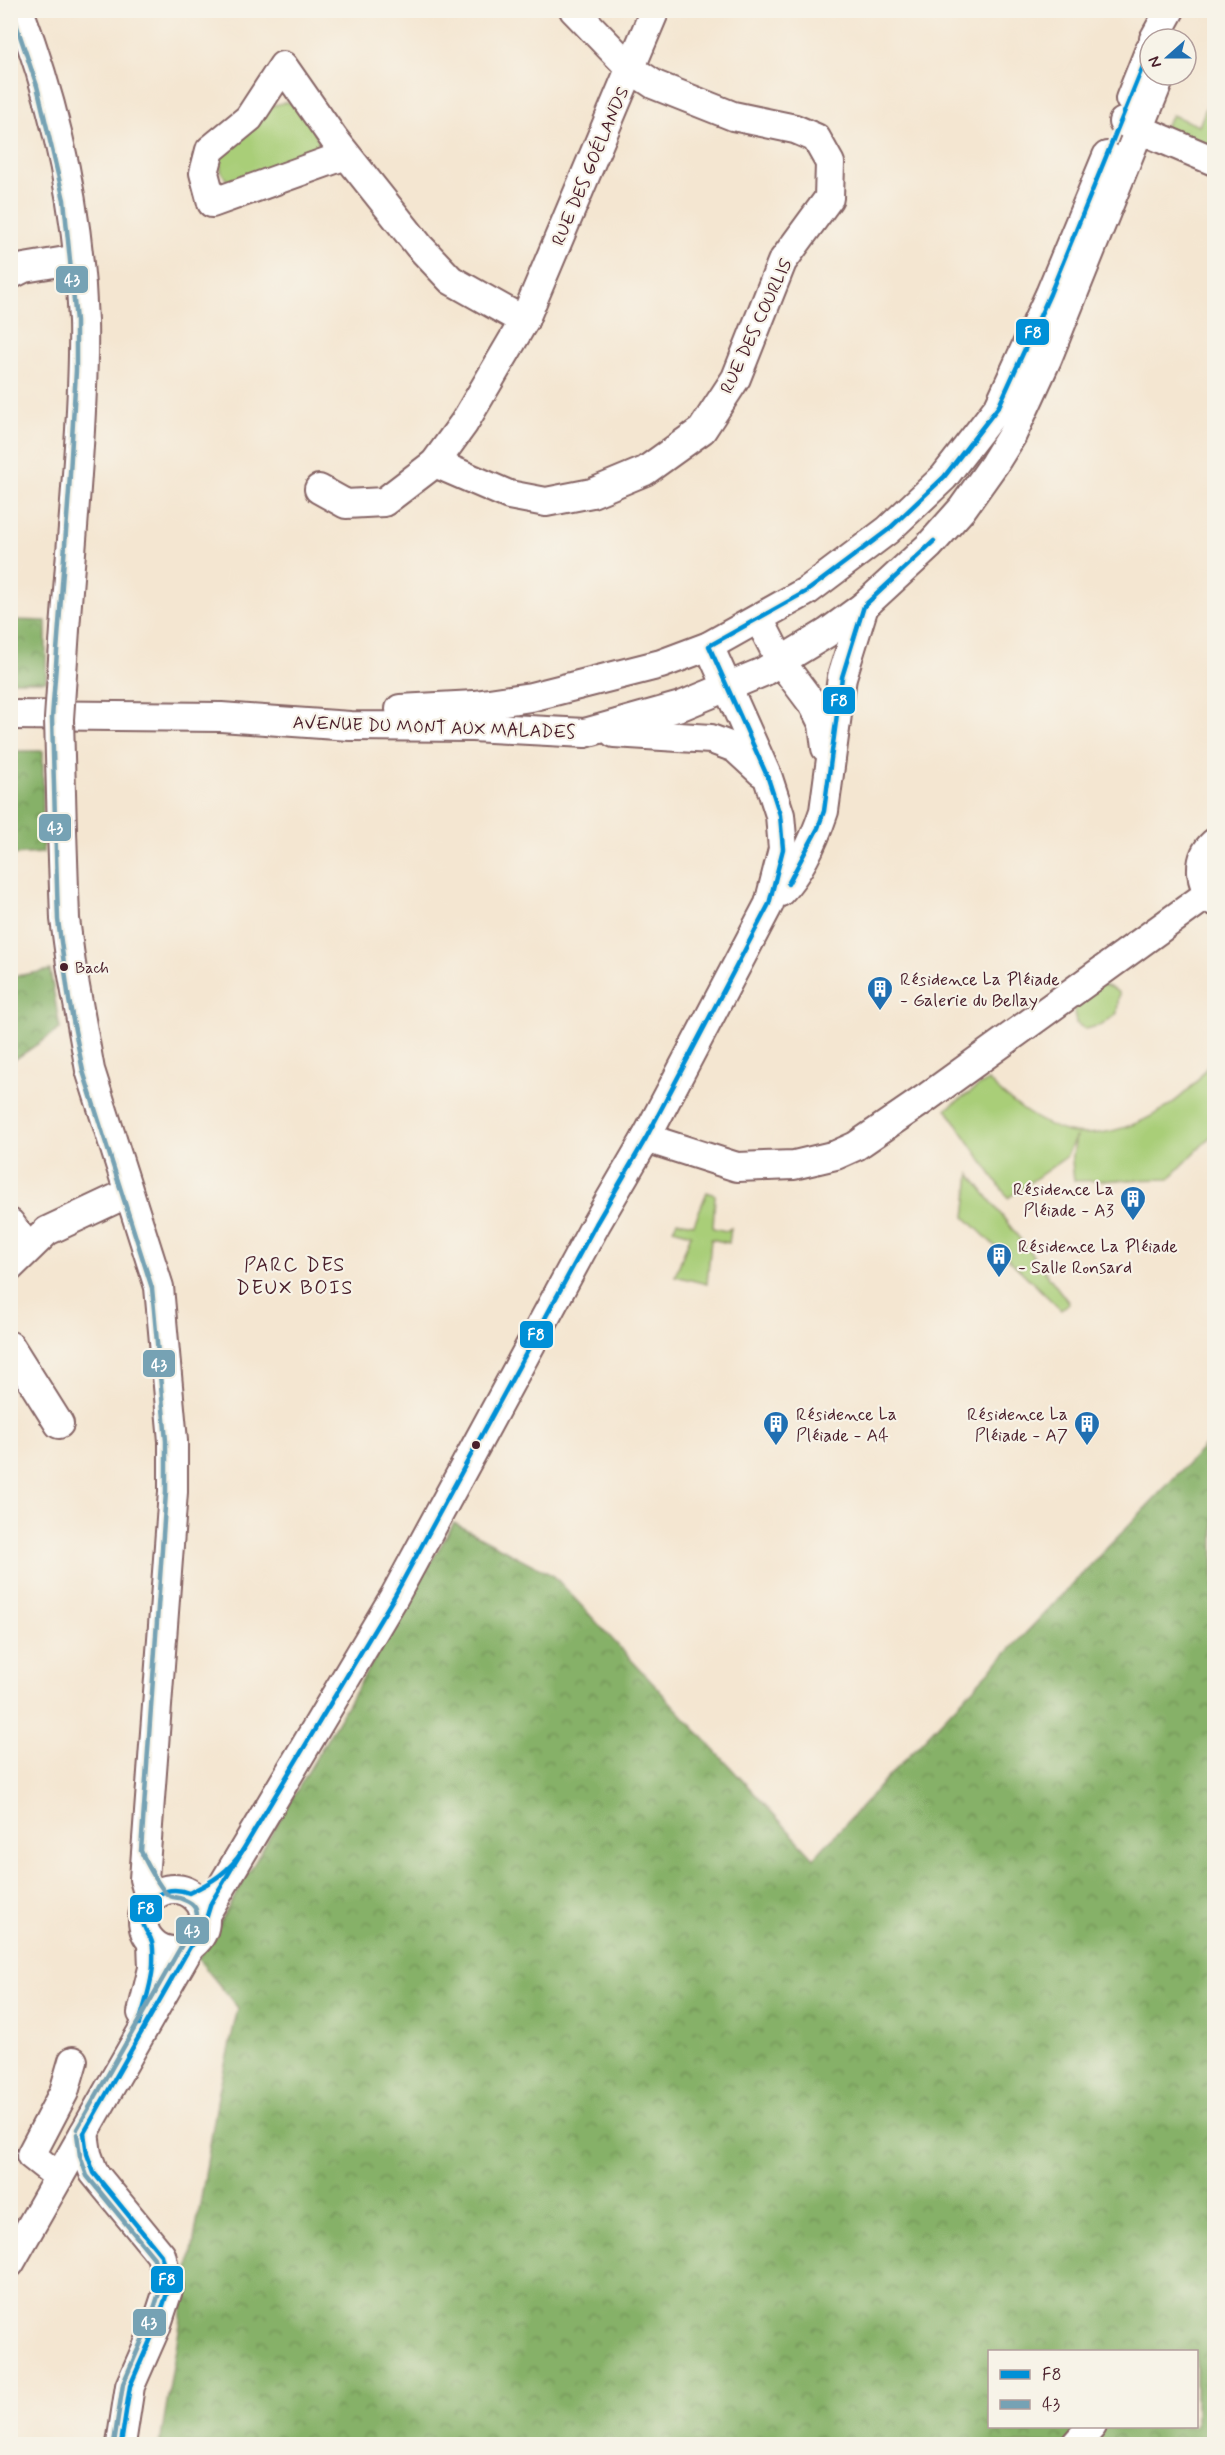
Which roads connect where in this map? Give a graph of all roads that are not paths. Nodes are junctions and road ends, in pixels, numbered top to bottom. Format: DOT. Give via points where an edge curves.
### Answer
graph roads {
  1 [pos="19,10"];
  2 [pos="574,10"];
  3 [pos="655,10"];
  4 [pos="1170,10"];
  5 [pos="1184,10"];
  6 [pos="1161,27"];
  7 [pos="1179,27"];
  8 [pos="631,69"];
  9 [pos="1143,87"];
  10 [pos="1155,87"];
  11 [pos="1136,128"];
  12 [pos="346,154"];
  13 [pos="1215,161"];
  14 [pos="78,259"];
  15 [pos="10,275"];
  16 [pos="525,321"];
  17 [pos="435,463"];
  18 [pos="319,489"];
  19 [pos="864,606"];
  20 [pos="759,619"];
  21 [pos="709,646"];
  22 [pos="781,662"];
  23 [pos="728,688"];
  24 [pos="10,715"];
  25 [pos="221,717"];
  26 [pos="585,733"];
  27 [pos="831,761"];
  28 [pos="768,778"];
  29 [pos="1215,843"];
  30 [pos="1211,897"];
  31 [pos="769,904"];
  32 [pos="645,1138"];
  33 [pos="128,1193"];
  34 [pos="10,1223"];
  35 [pos="19,1258"];
  36 [pos="10,1346"];
  37 [pos="59,1424"];
  38 [pos="179,1899"];
  39 [pos="152,1942"];
  40 [pos="190,1947"];
  41 [pos="134,2044"];
  42 [pos="73,2061"];
  43 [pos="84,2133"];
  44 [pos="59,2177"];
  45 [pos="10,2263"];
  46 [pos="1091,2428"];
  47 [pos="121,2445"];
  48 [pos="1076,2445"];
  1 -- 14 [label="street" via="44,84 71,199"];
  2 -- 8 [label="street, RUE DES COURLIS"];
  3 -- 8 [label="street, RUE DES GOÉLANDS"];
  4 -- 6 [label="street"];
  5 -- 7 [label="street"];
  8 -- 16 [label="street, RUE DES GOÉLANDS"];
  8 -- 17 [label="street, RUE DES COURLIS" via="655,85 733,116 795,129 816,138 830,164 829,198 782,262 736,378 702,430 645,471 592,493 546,502 509,495"];
  9 -- 11 [label="street, AVENUE DU MONT AUX MALADES"];
  10 -- 11 [label="street, AVENUE DU MONT AUX MALADES"];
  11 -- 13 [label="street"];
  11 -- 19 [label="street, AVENUE DU MONT AUX MALADES" via="1047,359 1000,454 962,509 930,546"];
  11 -- 20 [label="street, AVENUE DU MONT AUX MALADES" via="1050,294 999,406 944,477 888,530 807,591"];
  12 -- 12 [label="street" via="283,66 249,118 210,150 204,173 212,203"];
  12 -- 16 [label="street" via="419,246 452,280"];
  14 -- 15 [label="street" via="24,268"];
  14 -- 33 [label="street, bridge" via="83,370 58,719 65,920 90,1070"];
  16 -- 17 [label="street, RUE DES GOÉLANDS" via="464,423"];
  17 -- 18 [label="street, RUE DES GOÉLANDS" via="384,502 346,504"];
  19 -- 22 [label="street, AVENUE DU MONT AUX MALADES"];
  19 -- 27 [label="street" via="842,677"];
  20 -- 21 [label="street, AVENUE DU MONT AUX MALADES"];
  20 -- 22 [label="street"];
  21 -- 23 [label="street"];
  21 -- 25 [label="street, AVENUE DU MONT AUX MALADES" via="661,664 531,697 474,705"];
  22 -- 23 [label="street, AVENUE DU MONT AUX MALADES"];
  22 -- 27 [label="street" via="814,706 823,724"];
  23 -- 26 [label="street, AVENUE DU MONT AUX MALADES" via="681,706"];
  23 -- 28 [label="street"];
  24 -- 25 [label="street, AVENUE DU MONT AUX MALADES"];
  25 -- 26 [label="street, AVENUE DU MONT AUX MALADES" via="350,726"];
  26 -- 28 [label="street" via="711,739 735,748"];
  27 -- 31 [label="street" via="827,802 818,828 789,882"];
  28 -- 31 [label="street" via="783,832 783,849"];
  29 -- 30 [label="street" via="1204,856 1202,869 1203,882"];
  30 -- 32 [label="street" via="926,1098 856,1146 836,1155 794,1165 737,1167"];
  31 -- 32 [label="street"];
  32 -- 38 [label="street" via="394,1597 231,1869"];
  33 -- 35 [label="street" via="47,1231"];
  33 -- 38 [label="street" via="159,1287 173,1441 173,1492 147,1850"];
  34 -- 35 [label="street"];
  36 -- 37 [label="street"];
  38 -- 39 [label="street" via="144,1914 144,1929"];
  38 -- 40 [label="street" via="203,1933"];
  39 -- 40 [label="street" via="166,1950"];
  39 -- 41 [label="street" via="153,1968"];
  40 -- 41 [label="street"];
  41 -- 43 [label="street"];
  42 -- 44 [label="street" via="64,2092 31,2155"];
  43 -- 44 [label="street"];
  43 -- 47 [label="street" via="94,2173 161,2255 169,2287 130,2386"];
  44 -- 45 [label="street"];
  46 -- 48 [label="street"];
}
